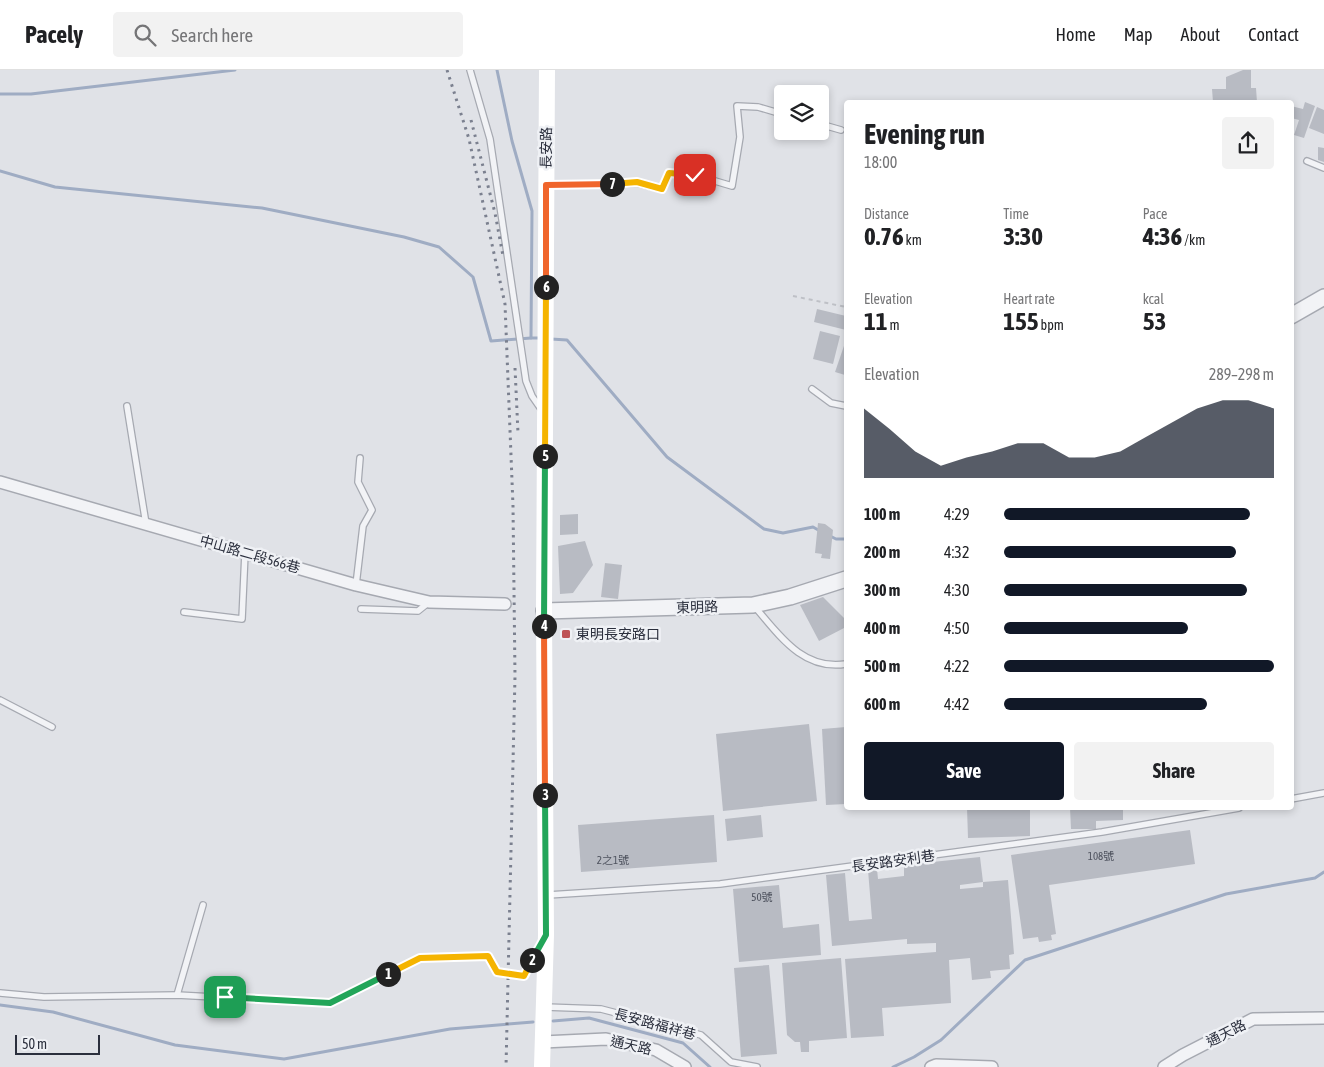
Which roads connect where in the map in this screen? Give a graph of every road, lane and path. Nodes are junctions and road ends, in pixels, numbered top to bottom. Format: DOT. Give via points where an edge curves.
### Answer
graph roads {
  1 [pos="470,70"];
  2 [pos="547,70"];
  3 [pos="774,111"];
  4 [pos="829,127"];
  5 [pos="840,130"];
  6 [pos="1307,162"];
  7 [pos="1324,168"];
  8 [pos="546,185"];
  9 [pos="792,296"];
  10 [pos="1324,297"];
  11 [pos="844,307"];
  12 [pos="1294,314"];
  13 [pos="812,390"];
  14 [pos="127,406"];
  15 [pos="844,406"];
  16 [pos="545,415"];
  17 [pos="360,458"];
  18 [pos="0,482"];
  19 [pos="146,524"];
  20 [pos="244,553"];
  21 [pos="844,580"];
  22 [pos="356,585"];
  23 [pos="429,602"];
  24 [pos="505,604"];
  25 [pos="753,605"];
  26 [pos="361,609"];
  27 [pos="544,611"];
  28 [pos="184,612"];
  29 [pos="844,664"];
  30 [pos="0,700"];
  31 [pos="52,727"];
  32 [pos="1324,793"];
  33 [pos="1294,798"];
  34 [pos="1228,810"];
  35 [pos="546,895"];
  36 [pos="203,905"];
  37 [pos="546,935"];
  38 [pos="0,993"];
  39 [pos="177,995"];
  40 [pos="543,1006"];
  41 [pos="1324,1018"];
  42 [pos="543,1042"];
  43 [pos="542,1067"];
  44 [pos="685,1067"];
  45 [pos="757,1067"];
  46 [pos="931,1067"];
  47 [pos="992,1067"];
  48 [pos="1164,1067"];
  1 -- 16 [label="lane" via="490,138 526,381"];
  2 -- 8 [label="main road, 長安路"];
  3 -- 8 [label="lane" via="758,106 737,106 740,137 732,186 695,175 669,173 662,189 637,182"];
  4 -- 5 [label="lane"];
  6 -- 7 [label="lane"];
  8 -- 16 [label="main road, 長安路"];
  9 -- 11 [label="path"];
  10 -- 12 [label="street"];
  13 -- 15 [label="lane" via="831,404"];
  14 -- 19 [label="lane"];
  16 -- 27 [label="main road, 長安路"];
  17 -- 22 [label="lane" via="358,482 372,510 363,526"];
  18 -- 19 [label="street, 中山路二段566巷"];
  19 -- 20 [label="street, 中山路二段566巷"];
  20 -- 22 [label="street, 中山路二段566巷"];
  20 -- 28 [label="lane" via="242,619"];
  21 -- 25 [label="street, 東明路"];
  22 -- 23 [label="street, 中山路二段566巷"];
  23 -- 24 [label="street, 中山路二段566巷"];
  23 -- 26 [label="lane" via="418,611"];
  25 -- 27 [label="street, 東明路"];
  25 -- 29 [label="lane" via="789,646 806,658 834,666"];
  27 -- 35 [label="main road, 長安路"];
  30 -- 31 [label="lane"];
  32 -- 33 [label="lane"];
  34 -- 35 [label="lane, 長安路安利巷" via="1102,832 720,884"];
  35 -- 37 [label="main road, 長安路"];
  36 -- 39 [label="lane"];
  37 -- 39 [label="lane" via="524,976 497,972 488,956 420,958 330,1003"];
  37 -- 40 [label="main road, 長安路"];
  38 -- 39 [label="lane" via="44,997"];
  40 -- 42 [label="main road"];
  40 -- 45 [label="lane, 長安路福祥巷" via="601,1009 701,1035 731,1062"];
  41 -- 48 [label="street, 通天路" via="1253,1019"];
  42 -- 43 [label="main road"];
  42 -- 44 [label="street, 通天路" via="606,1039 656,1050"];
  46 -- 47 [label="street" via="936,1064"];
}
